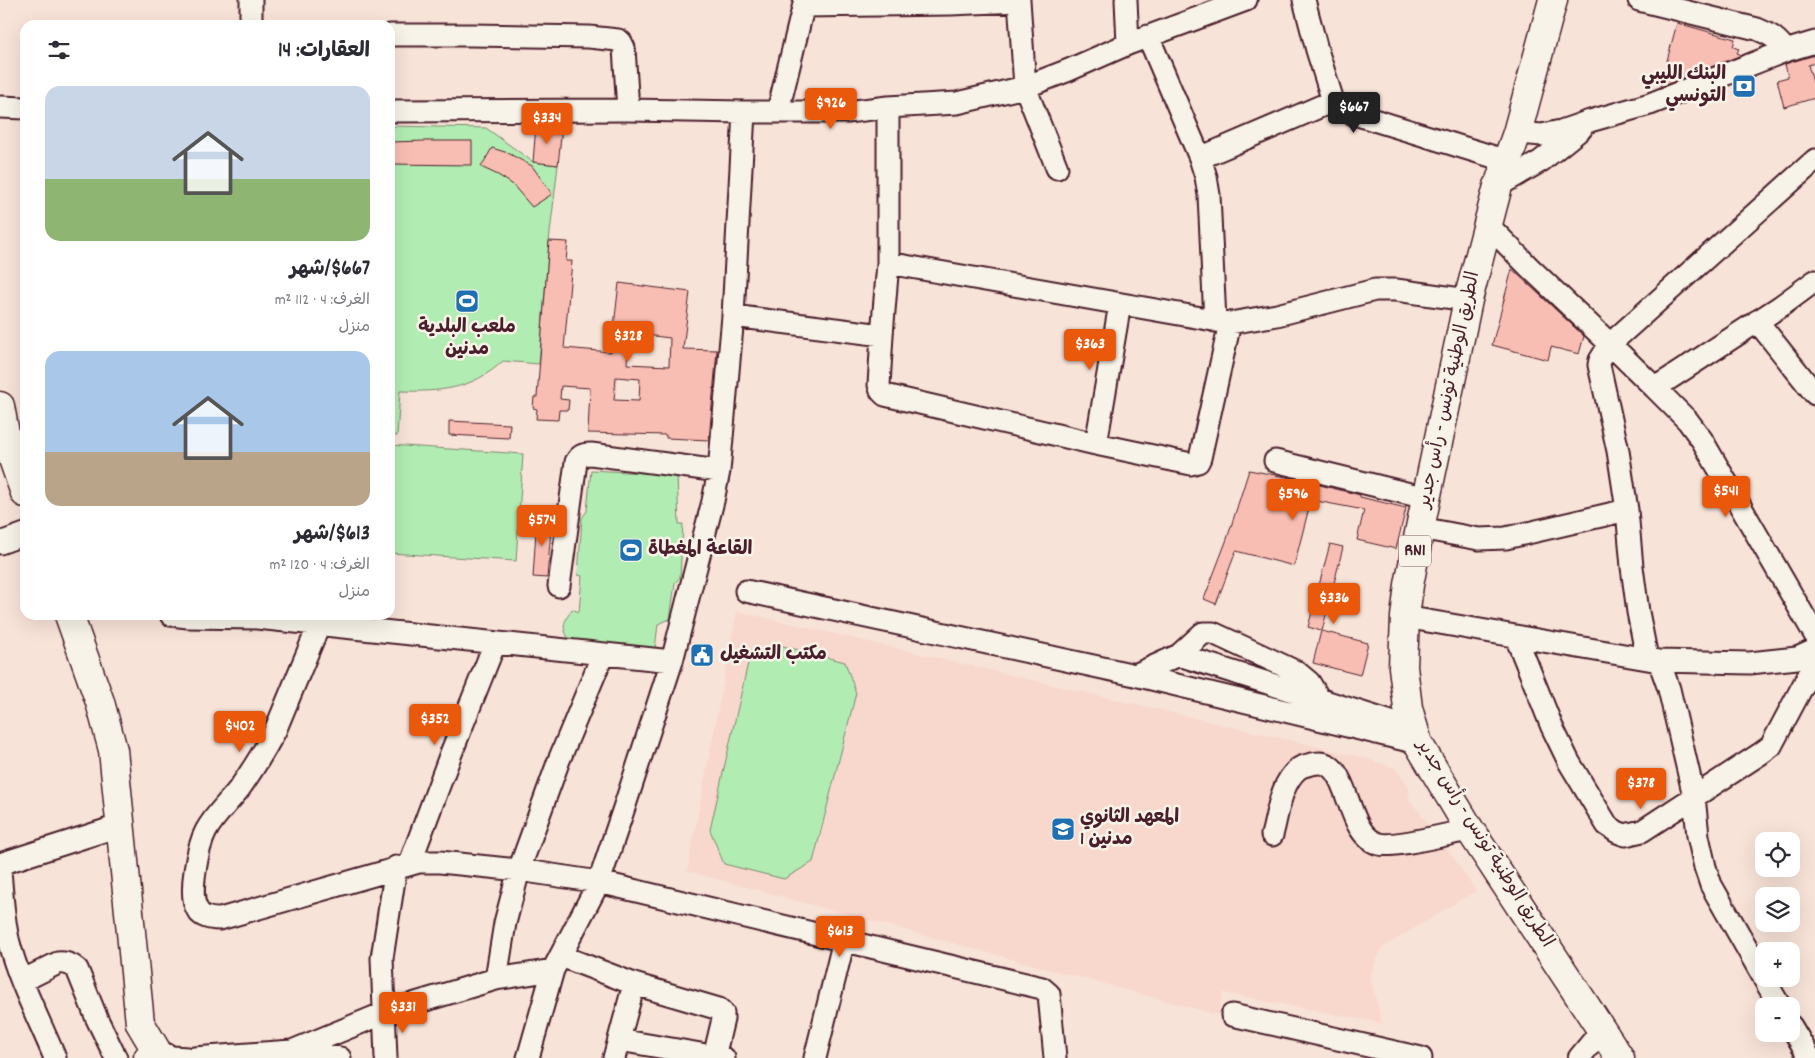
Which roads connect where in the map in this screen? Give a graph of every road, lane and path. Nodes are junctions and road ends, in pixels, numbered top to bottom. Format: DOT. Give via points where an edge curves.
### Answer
graph roads {
  1 [pos="250,0"];
  2 [pos="1019,0"];
  3 [pos="1126,0"];
  4 [pos="1246,0"];
  5 [pos="1304,0"];
  6 [pos="1553,0"];
  7 [pos="1639,0"];
  8 [pos="805,3"];
  9 [pos="251,20"];
  10 [pos="395,35"];
  11 [pos="1148,36"];
  12 [pos="1815,42"];
  13 [pos="1128,44"];
  14 [pos="1785,51"];
  15 [pos="1025,87"];
  16 [pos="1334,101"];
  17 [pos="0,107"];
  18 [pos="888,107"];
  19 [pos="20,108"];
  20 [pos="628,110"];
  21 [pos="395,111"];
  22 [pos="778,111"];
  23 [pos="744,112"];
  24 [pos="1590,121"];
  25 [pos="1517,133"];
  26 [pos="1200,158"];
  27 [pos="1815,160"];
  28 [pos="1507,161"];
  29 [pos="1057,168"];
  30 [pos="1498,186"];
  31 [pos="1488,224"];
  32 [pos="888,262"];
  33 [pos="1815,281"];
  34 [pos="1468,300"];
  35 [pos="1120,304"];
  36 [pos="733,316"];
  37 [pos="1222,322"];
  38 [pos="1757,322"];
  39 [pos="882,335"];
  40 [pos="1610,344"];
  41 [pos="1655,388"];
  42 [pos="1815,394"];
  43 [pos="0,406"];
  44 [pos="16,440"];
  45 [pos="1096,444"];
  46 [pos="1275,461"];
  47 [pos="20,464"];
  48 [pos="720,471"];
  49 [pos="1426,498"];
  50 [pos="1627,510"];
  51 [pos="1420,528"];
  52 [pos="20,536"];
  53 [pos="0,543"];
  54 [pos="559,586"];
  55 [pos="746,591"];
  56 [pos="1406,616"];
  57 [pos="71,620"];
  58 [pos="278,620"];
  59 [pos="319,624"];
  60 [pos="1815,635"];
  61 [pos="1516,637"];
  62 [pos="496,643"];
  63 [pos="1815,650"];
  64 [pos="603,654"];
  65 [pos="1179,655"];
  66 [pos="1653,660"];
  67 [pos="672,661"];
  68 [pos="1815,663"];
  69 [pos="1136,676"];
  70 [pos="1173,685"];
  71 [pos="1320,700"];
  72 [pos="1416,736"];
  73 [pos="1694,796"];
  74 [pos="122,825"];
  75 [pos="1470,830"];
  76 [pos="1272,835"];
  77 [pos="0,864"];
  78 [pos="403,865"];
  79 [pos="0,870"];
  80 [pos="519,870"];
  81 [pos="599,882"];
  82 [pos="844,940"];
  83 [pos="1755,962"];
  84 [pos="557,963"];
  85 [pos="496,979"];
  86 [pos="22,980"];
  87 [pos="634,984"];
  88 [pos="383,1013"];
  89 [pos="1232,1015"];
  90 [pos="1602,1030"];
  91 [pos="1800,1041"];
  92 [pos="616,1049"];
  93 [pos="292,1051"];
  94 [pos="152,1054"];
  95 [pos="55,1058"];
  96 [pos="116,1058"];
  97 [pos="188,1058"];
  98 [pos="194,1058"];
  99 [pos="340,1058"];
  100 [pos="386,1058"];
  101 [pos="528,1058"];
  102 [pos="719,1058"];
  103 [pos="815,1058"];
  104 [pos="1056,1058"];
  105 [pos="1421,1058"];
  106 [pos="1579,1058"];
  107 [pos="1620,1058"];
  108 [pos="1810,1058"];
  1 -- 9 [label="street"];
  2 -- 8 [label="street" via="951,4"];
  2 -- 15 [label="street"];
  3 -- 13 [label="street"];
  4 -- 11 [label="street"];
  5 -- 16 [label="street"];
  6 -- 25 [label="main road, الطريق الوطنية تونس - رأس جدير / RN1"];
  7 -- 14 [label="street" via="1757,29 1781,43"];
  8 -- 22 [label="street"];
  10 -- 20 [label="street" via="618,40 624,48"];
  11 -- 13 [label="street"];
  11 -- 26 [label="street"];
  12 -- 14 [label="street"];
  13 -- 15 [label="street"];
  14 -- 24 [label="street" via="1650,104"];
  15 -- 18 [label="street" via="957,103"];
  15 -- 29 [label="street"];
  16 -- 26 [label="street"];
  16 -- 28 [label="street" via="1348,112"];
  17 -- 19 [label="street"];
  18 -- 22 [label="street" via="847,112"];
  18 -- 32 [label="street"];
  20 -- 21 [label="street"];
  20 -- 23 [label="street"];
  22 -- 23 [label="street"];
  23 -- 36 [label="street"];
  24 -- 25 [label="street" via="1542,135"];
  24 -- 30 [label="street" via="1541,161"];
  25 -- 28 [label="main road, الطريق الوطنية تونس - رأس جدير / RN1"];
  26 -- 37 [label="street" via="1209,195"];
  27 -- 40 [label="street"];
  28 -- 30 [label="main road, الطريق الوطنية تونس - رأس جدير / RN1"];
  30 -- 31 [label="main road, الطريق الوطنية تونس - رأس جدير / RN1"];
  31 -- 34 [label="main road, الطريق الوطنية تونس - رأس جدير / RN1"];
  31 -- 40 [label="street"];
  32 -- 35 [label="street"];
  32 -- 39 [label="street"];
  33 -- 38 [label="street"];
  34 -- 37 [label="street" via="1375,290 1277,315"];
  34 -- 49 [label="main road, الطريق الوطنية تونس - رأس جدير / RN1"];
  35 -- 37 [label="street"];
  35 -- 45 [label="street"];
  36 -- 39 [label="street"];
  36 -- 48 [label="street"];
  37 -- 45 [label="street" via="1198,462 1186,463"];
  38 -- 41 [label="street"];
  38 -- 42 [label="street"];
  39 -- 45 [label="street" via="879,385 885,395"];
  40 -- 41 [label="street"];
  40 -- 50 [label="street" via="1599,365"];
  41 -- 60 [label="street" via="1702,440"];
  43 -- 44 [label="main road"];
  44 -- 47 [label="main road"];
  46 -- 49 [label="street"];
  48 -- 54 [label="street" via="591,454 579,457"];
  48 -- 67 [label="street"];
  49 -- 51 [label="main road, الطريق الوطنية تونس - رأس جدير / RN1"];
  50 -- 51 [label="street" via="1506,538 1478,539"];
  50 -- 66 [label="street" via="1638,612"];
  51 -- 56 [label="main road, الطريق الوطنية تونس - رأس جدير / RN1"];
  52 -- 53 [label="street"];
  55 -- 69 [label="street"];
  56 -- 61 [label="street"];
  56 -- 72 [label="main road, الطريق الوطنية تونس - رأس جدير / RN1" via="1403,667 1408,708"];
  57 -- 74 [label="main road" via="114,750"];
  58 -- 59 [label="street"];
  59 -- 62 [label="street"];
  59 -- 78 [label="street" via="267,745 205,833 196,864 195,905 198,912 207,918 220,919"];
  61 -- 66 [label="street"];
  61 -- 73 [label="street" via="1568,762 1607,825 1625,835 1636,834"];
  62 -- 64 [label="street"];
  62 -- 78 [label="street"];
  63 -- 66 [label="street" via="1797,658 1750,663"];
  64 -- 67 [label="street"];
  64 -- 80 [label="street" via="559,760"];
  65 -- 69 [label="street"];
  65 -- 70 [label="street"];
  65 -- 71 [label="street"];
  65 -- 71 [label="street" via="1203,633 1212,633 1297,672 1309,682"];
  66 -- 73 [label="street" via="1669,689"];
  67 -- 81 [label="street"];
  68 -- 73 [label="street" via="1771,746"];
  69 -- 70 [label="street"];
  70 -- 72 [label="street"];
  71 -- 72 [label="street"];
  72 -- 75 [label="main road, الطريق الوطنية تونس - رأس جدير / RN1"];
  73 -- 83 [label="street" via="1698,836 1711,885"];
  74 -- 77 [label="street"];
  74 -- 94 [label="main road" via="140,1023"];
  75 -- 76 [label="street" via="1397,844 1380,844 1364,835 1352,813 1340,776 1330,766 1317,762 1300,768 1288,779"];
  75 -- 90 [label="main road, الطريق الوطنية تونس - رأس جدير / RN1"];
  78 -- 80 [label="street" via="428,861"];
  78 -- 88 [label="street" via="382,958"];
  79 -- 86 [label="street" via="8,940"];
  80 -- 81 [label="street"];
  80 -- 85 [label="street"];
  81 -- 82 [label="street"];
  81 -- 84 [label="street"];
  82 -- 103 [label="street"];
  82 -- 104 [label="street" via="1046,990"];
  84 -- 85 [label="street"];
  84 -- 87 [label="street"];
  84 -- 101 [label="street"];
  85 -- 88 [label="street"];
  86 -- 95 [label="street"];
  86 -- 96 [label="street" via="58,963 73,965"];
  87 -- 92 [label="street"];
  87 -- 102 [label="street" via="719,1009 723,1019"];
  88 -- 93 [label="street"];
  88 -- 100 [label="street"];
  89 -- 105 [label="street"];
  90 -- 106 [label="street"];
  90 -- 107 [label="main road, الطريق الوطنية تونس - رأس جدير / RN1"];
  91 -- 108 [label="street"];
  92 -- 102 [label="street"];
  93 -- 98 [label="street"];
  93 -- 99 [label="street"];
  94 -- 97 [label="street"];
}
